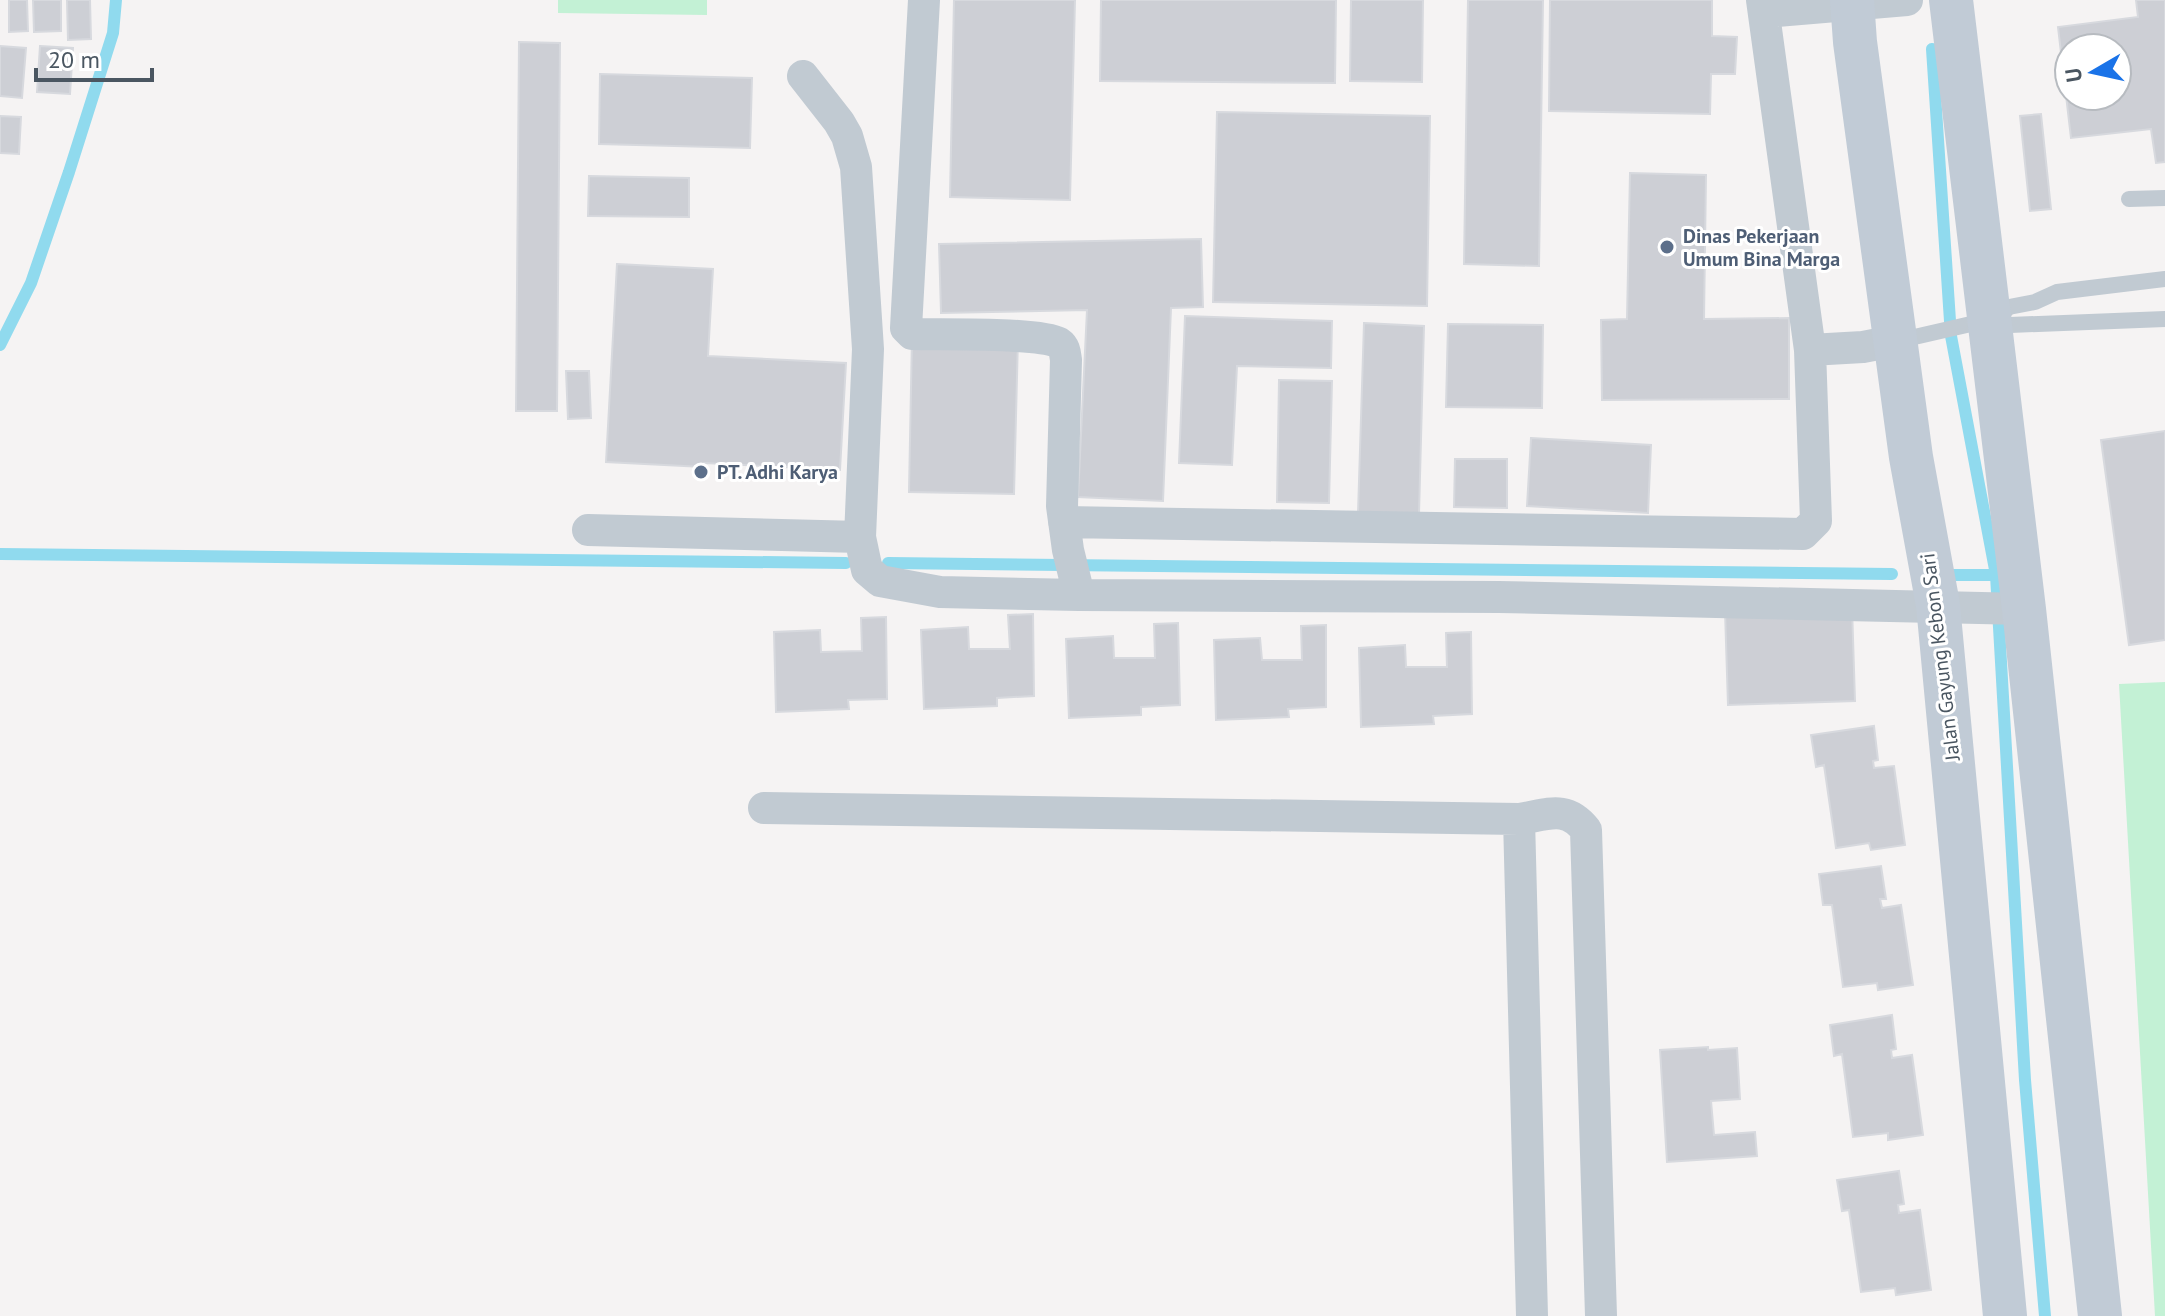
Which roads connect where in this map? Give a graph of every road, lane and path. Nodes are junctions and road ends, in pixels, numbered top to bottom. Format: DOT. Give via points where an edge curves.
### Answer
graph roads {
  1 [pos="924,0"];
  2 [pos="1951,0"];
  3 [pos="1872,1"];
  4 [pos="1763,6"];
  5 [pos="803,76"];
  6 [pos="2165,198"];
  7 [pos="2129,199"];
  8 [pos="2165,279"];
  9 [pos="1996,318"];
  10 [pos="2165,319"];
  11 [pos="1907,338"];
  12 [pos="1810,350"];
  13 [pos="588,530"];
  14 [pos="1066,536"];
  15 [pos="860,537"];
  16 [pos="1078,589"];
  17 [pos="1945,606"];
  18 [pos="2012,609"];
  19 [pos="764,808"];
  20 [pos="1519,819"];
  21 [pos="1532,1316"];
  22 [pos="1601,1316"];
  23 [pos="2005,1316"];
  24 [pos="2100,1316"];
  1 -- 14 [label="street" via="906,328 912,334 1018,337 1062,346"];
  2 -- 9 [label="main road"];
  3 -- 4 [label="street"];
  3 -- 11 [label="main road, Jalan Gayung Kebon Sari" via="1855,42"];
  4 -- 12 [label="street"];
  5 -- 15 [label="street" via="839,122 856,167 868,349"];
  6 -- 7 [label="lane"];
  8 -- 9 [label="lane" via="2057,292"];
  9 -- 10 [label="lane" via="2062,324"];
  9 -- 11 [label="lane"];
  9 -- 18 [label="main road"];
  11 -- 12 [label="street"];
  11 -- 17 [label="main road, Jalan Gayung Kebon Sari" via="1911,457"];
  12 -- 14 [label="street" via="1816,521 1803,534"];
  13 -- 15 [label="street"];
  14 -- 16 [label="street"];
  15 -- 16 [label="street" via="867,570 880,581 940,592"];
  16 -- 17 [label="street"];
  17 -- 18 [label="street"];
  17 -- 23 [label="main road, Jalan Gayung Kebon Sari"];
  18 -- 24 [label="main road"];
  19 -- 20 [label="street"];
  20 -- 21 [label="street"];
  20 -- 22 [label="street" via="1566,813 1586,830"];
}
